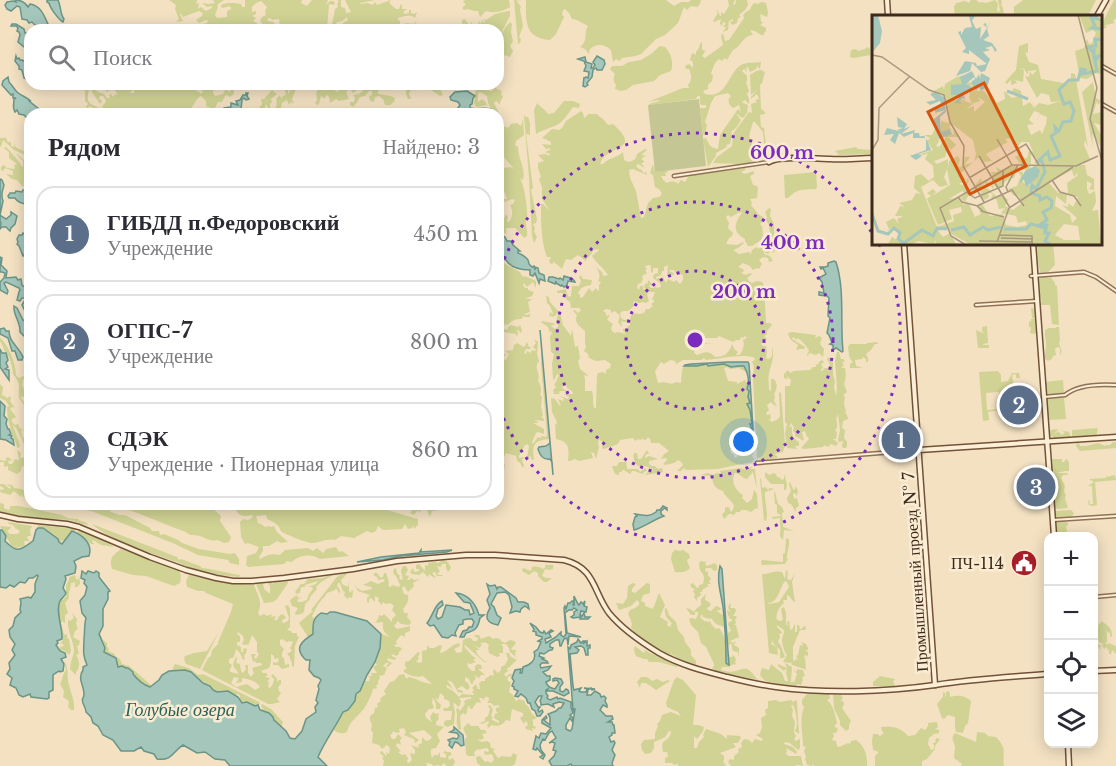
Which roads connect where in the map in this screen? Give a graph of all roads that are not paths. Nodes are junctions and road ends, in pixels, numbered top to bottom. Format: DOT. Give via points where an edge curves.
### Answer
graph roads {
  1 [pos="887,0"];
  2 [pos="1106,0"];
  3 [pos="888,15"];
  4 [pos="1098,15"];
  5 [pos="1101,66"];
  6 [pos="1116,75"];
  7 [pos="1101,104"];
  8 [pos="1116,112"];
  9 [pos="872,158"];
  10 [pos="769,162"];
  11 [pos="674,176"];
  12 [pos="904,244"];
  13 [pos="1033,244"];
  14 [pos="1033,275"];
  15 [pos="1116,291"];
  16 [pos="1037,301"];
  17 [pos="976,305"];
  18 [pos="1116,385"];
  19 [pos="1044,397"];
  20 [pos="1116,437"];
  21 [pos="1047,441"];
  22 [pos="919,450"];
  23 [pos="756,463"];
  24 [pos="0,515"];
  25 [pos="1116,516"];
  26 [pos="1053,520"];
  27 [pos="1054,532"];
  28 [pos="1116,595"];
  29 [pos="1098,597"];
  30 [pos="1116,670"];
  31 [pos="1098,671"];
  32 [pos="1044,674"];
  33 [pos="935,685"];
  34 [pos="1068,748"];
  35 [pos="1069,766"];
  1 -- 3 [label="street"];
  2 -- 4 [label="street"];
  5 -- 6 [label="street"];
  7 -- 8 [label="street"];
  9 -- 10 [label="street"];
  10 -- 11 [label="street"];
  12 -- 22 [label="street, Промышленный проезд № 7"];
  13 -- 14 [label="street"];
  14 -- 15 [label="street" via="1085,273"];
  14 -- 16 [label="street"];
  16 -- 17 [label="street"];
  16 -- 19 [label="street"];
  18 -- 19 [label="street" via="1087,385 1065,395"];
  19 -- 21 [label="street"];
  20 -- 21 [label="street"];
  21 -- 22 [label="street"];
  21 -- 26 [label="street"];
  22 -- 23 [label="street"];
  22 -- 33 [label="street, Промышленный проезд № 7"];
  24 -- 33 [label="street" via="80,527 186,570 233,581 466,555 564,560 575,563 588,575 614,618 643,643 682,664 778,688 829,691"];
  25 -- 26 [label="street"];
  26 -- 27 [label="street"];
  28 -- 29 [label="street"];
  30 -- 31 [label="street"];
  32 -- 33 [label="street"];
  34 -- 35 [label="street"];
}
